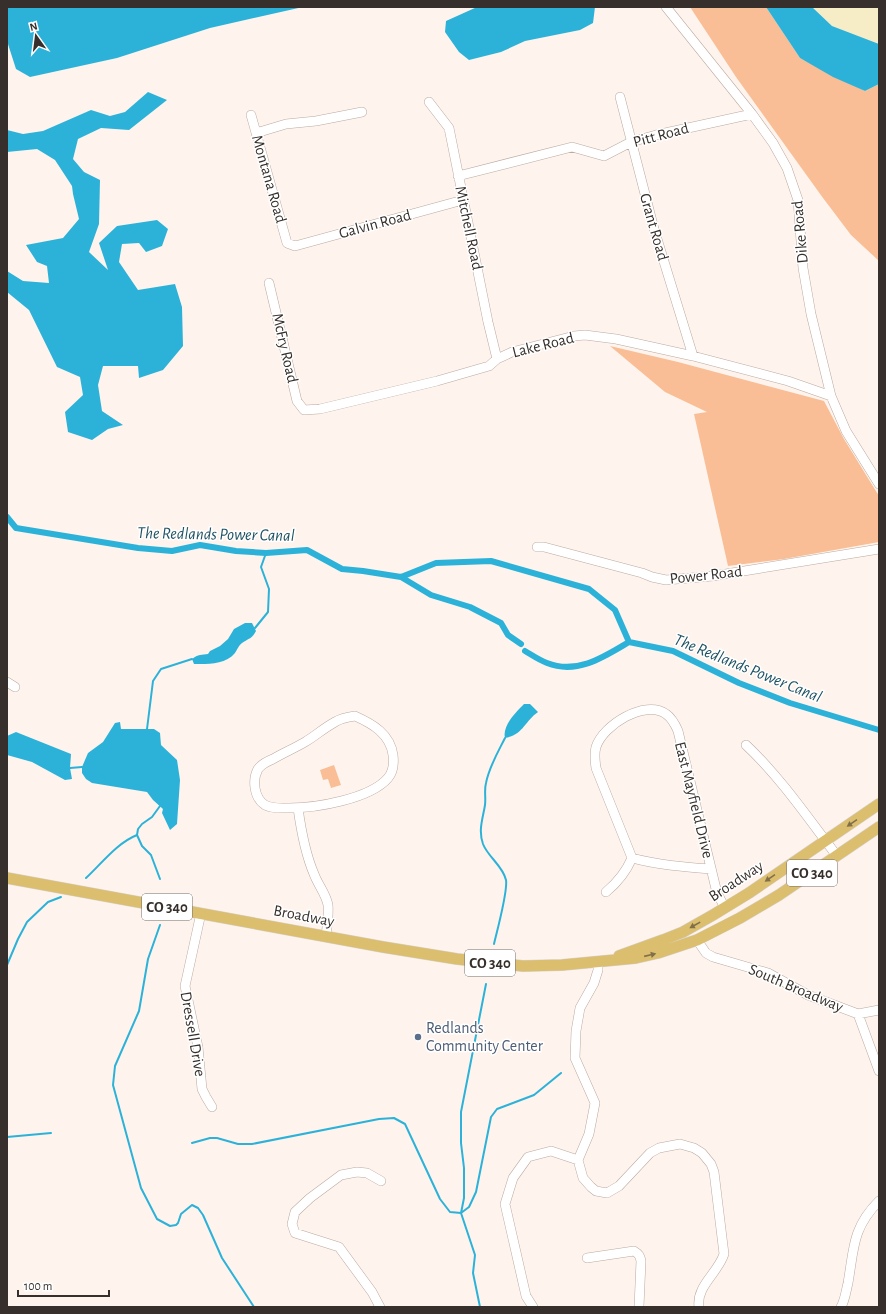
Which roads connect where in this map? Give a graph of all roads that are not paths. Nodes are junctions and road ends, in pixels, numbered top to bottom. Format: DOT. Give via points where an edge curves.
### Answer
graph roads {
  1 [pos="666,7"];
  2 [pos="620,97"];
  3 [pos="429,102"];
  4 [pos="362,112"];
  5 [pos="752,114"];
  6 [pos="251,115"];
  7 [pos="256,134"];
  8 [pos="631,142"];
  9 [pos="458,176"];
  10 [pos="463,200"];
  11 [pos="287,243"];
  12 [pos="269,283"];
  13 [pos="693,356"];
  14 [pos="497,359"];
  15 [pos="832,396"];
  16 [pos="304,410"];
  17 [pos="879,484"];
  18 [pos="537,547"];
  19 [pos="879,549"];
  20 [pos="746,745"];
  21 [pos="879,804"];
  22 [pos="298,808"];
  23 [pos="879,827"];
  24 [pos="826,841"];
  25 [pos="837,856"];
  26 [pos="632,858"];
  27 [pos="711,869"];
  28 [pos="7,878"];
  29 [pos="787,889"];
  30 [pos="606,892"];
  31 [pos="725,908"];
  32 [pos="201,913"];
  33 [pos="326,936"];
  34 [pos="697,940"];
  35 [pos="598,962"];
  36 [pos="879,1010"];
  37 [pos="858,1014"];
  38 [pos="879,1071"];
  39 [pos="212,1108"];
  40 [pos="578,1160"];
  41 [pos="381,1181"];
  42 [pos="879,1201"];
  43 [pos="587,1258"];
  44 [pos="380,1307"];
  45 [pos="533,1307"];
  46 [pos="639,1307"];
  47 [pos="700,1307"];
  48 [pos="841,1307"];
  1 -- 5 [label="street, Dike Road"];
  2 -- 8 [label="street, Grant Road"];
  3 -- 9 [label="street, Mitchell Road" via="449,128"];
  4 -- 7 [label="street" via="286,124"];
  5 -- 8 [label="street, Pitt Road" via="656,134"];
  5 -- 15 [label="street, Dike Road" via="781,156 795,189 804,280"];
  6 -- 7 [label="street, Montana Road"];
  7 -- 11 [label="street, Montana Road"];
  8 -- 9 [label="street, Pitt Road" via="604,156 572,147"];
  8 -- 13 [label="street, Grant Road" via="654,229"];
  9 -- 10 [label="street, Mitchell Road"];
  10 -- 11 [label="street, Galvin Road" via="295,246"];
  10 -- 14 [label="street, Mitchell Road"];
  12 -- 16 [label="street, McFry Road" via="297,401"];
  13 -- 14 [label="street, Lake Road" via="585,335 512,352"];
  13 -- 15 [label="street, Lake Road" via="788,381"];
  14 -- 16 [label="street, Lake Road" via="489,366 437,381"];
  15 -- 17 [label="street, Dike Road" via="846,431"];
  18 -- 19 [label="street, Power Road" via="666,580 713,576"];
  20 -- 24 [label="street" via="773,773"];
  21 -- 24 [label="main road, Broadway / CO 340, one-way"];
  22 -- 22 [label="street" via="266,805 259,798 254,782 258,769 345,717 355,716 385,735 392,749 394,763 388,777 377,788 347,800"];
  22 -- 33 [label="street" via="310,864 328,905"];
  23 -- 25 [label="main road, Broadway / CO 340"];
  24 -- 25 [label="street"];
  24 -- 31 [label="main road, Broadway / CO 340, one-way"];
  25 -- 29 [label="main road, Broadway / CO 340"];
  26 -- 27 [label="street" via="671,866"];
  26 -- 27 [label="street, East Mayfield Drive" via="596,768 596,746 613,726 630,714 657,710 674,721 678,731"];
  26 -- 30 [label="street" via="618,882"];
  27 -- 31 [label="street, East Mayfield Drive" via="717,893"];
  28 -- 32 [label="main road, Broadway / CO 340"];
  29 -- 31 [label="main road" via="746,909 734,911"];
  29 -- 34 [label="main road, Broadway / CO 340"];
  31 -- 35 [label="main road, Broadway / CO 340, one-way" via="683,932"];
  32 -- 33 [label="main road, Broadway / CO 340"];
  32 -- 39 [label="street, Dressell Drive" via="185,986 197,1041 202,1089"];
  33 -- 35 [label="main road, Broadway / CO 340" via="497,964 540,966"];
  35 -- 34 [label="main road, Broadway / CO 340, one-way" via="636,958"];
  34 -- 37 [label="street, South Broadway" via="712,957 768,973 808,995"];
  35 -- 40 [label="street" via="594,983 580,1008 576,1031 574,1058 595,1103 589,1134"];
  36 -- 37 [label="street, South Broadway"];
  37 -- 38 [label="street"];
  40 -- 45 [label="street" via="551,1150 528,1157 513,1178 505,1204 526,1296"];
  40 -- 47 [label="street" via="583,1178 596,1191 607,1193 619,1186 650,1153 658,1148 680,1144 694,1148 707,1158 714,1172 724,1254 722,1262 699,1296"];
  41 -- 44 [label="street" via="357,1172 341,1175 295,1212 292,1224 295,1232 339,1247"];
  42 -- 48 [label="street" via="858,1231"];
  43 -- 46 [label="street" via="634,1251 638,1253 641,1261"];
}
